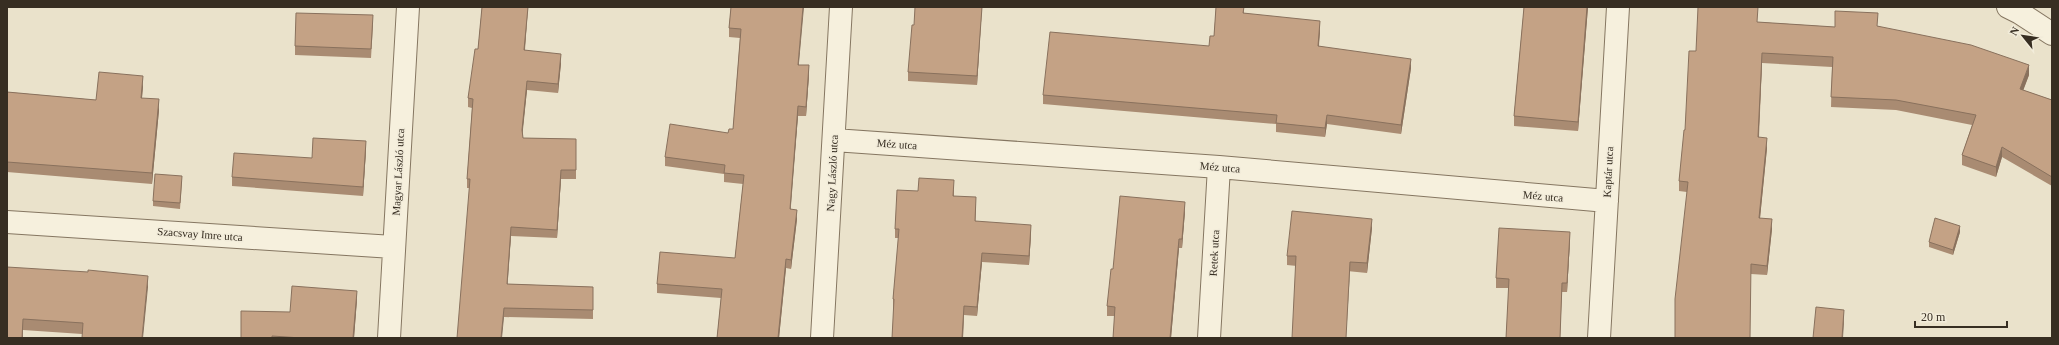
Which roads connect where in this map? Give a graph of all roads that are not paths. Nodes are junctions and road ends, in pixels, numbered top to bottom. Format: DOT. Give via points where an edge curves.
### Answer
graph roads {
  1 [pos="408,7"];
  2 [pos="841,7"];
  3 [pos="1618,7"];
  4 [pos="2008,7"];
  5 [pos="2052,34"];
  6 [pos="834,140"];
  7 [pos="1219,167"];
  8 [pos="1607,201"];
  9 [pos="7,222"];
  10 [pos="394,247"];
  11 [pos="389,338"];
  12 [pos="822,338"];
  13 [pos="1209,338"];
  14 [pos="1599,338"];
  1 -- 10 [label="street, Magyar László utca"];
  2 -- 6 [label="street, Nagy László utca"];
  3 -- 8 [label="street, Kaptár utca"];
  4 -- 5 [label="street"];
  6 -- 7 [label="street, Méz utca"];
  6 -- 12 [label="street, Nagy László utca"];
  7 -- 8 [label="street, Méz utca"];
  7 -- 13 [label="street, Retek utca"];
  8 -- 14 [label="street, Kaptár utca"];
  9 -- 10 [label="street, Szacsvay Imre utca"];
  10 -- 11 [label="street, Magyar László utca"];
}
